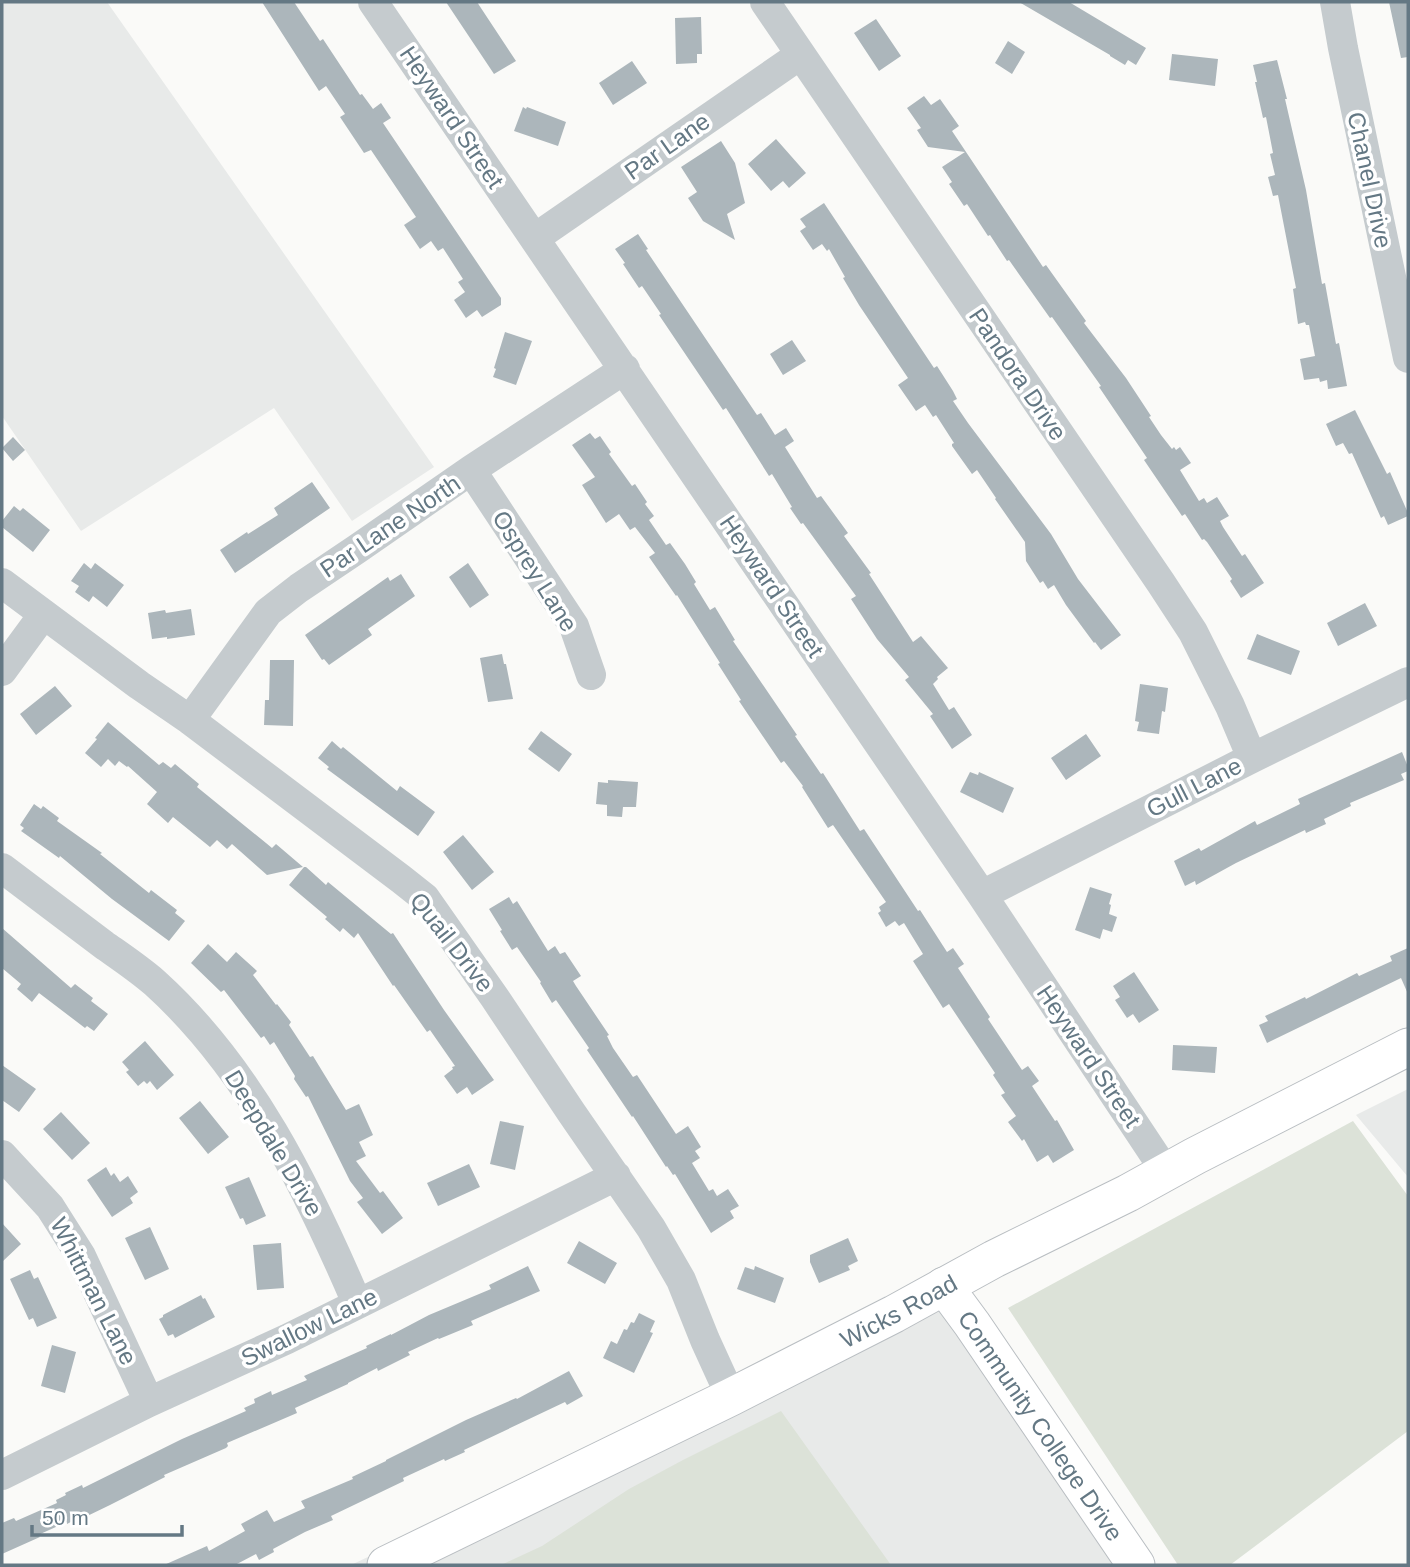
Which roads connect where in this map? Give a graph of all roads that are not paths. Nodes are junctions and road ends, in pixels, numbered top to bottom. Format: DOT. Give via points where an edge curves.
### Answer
graph roads {
  1 [pos="373,2"];
  2 [pos="765,2"];
  3 [pos="1335,2"];
  4 [pos="800,55"];
  5 [pos="535,238"];
  6 [pos="1408,358"];
  7 [pos="625,369"];
  8 [pos="471,470"];
  9 [pos="2,583"];
  10 [pos="43,615"];
  11 [pos="2,671"];
  12 [pos="591,676"];
  13 [pos="1408,682"];
  14 [pos="190,720"];
  15 [pos="1252,758"];
  16 [pos="2,868"];
  17 [pos="982,895"];
  18 [pos="1408,1047"];
  19 [pos="2,1155"];
  20 [pos="1166,1172"];
  21 [pos="616,1176"];
  22 [pos="944,1286"];
  23 [pos="357,1303"];
  24 [pos="731,1397"];
  25 [pos="149,1402"];
  26 [pos="2,1475"];
  27 [pos="386,1565"];
  28 [pos="1136,1565"];
  1 -- 5 [label="street, Heyward Street"];
  2 -- 4 [label="street, Pandora Drive"];
  3 -- 6 [label="street, Chanel Drive"];
  4 -- 5 [label="street, Par Lane"];
  4 -- 15 [label="street, Pandora Drive" via="1193,632"];
  5 -- 7 [label="street, Heyward Street"];
  7 -- 8 [label="street, Par Lane North"];
  7 -- 17 [label="street, Heyward Street"];
  8 -- 12 [label="street, Osprey Lane" via="574,626"];
  8 -- 14 [label="street, Par Lane North" via="268,612"];
  9 -- 10 [label="street, Quail Drive"];
  10 -- 11 [label="street"];
  10 -- 14 [label="street, Quail Drive"];
  13 -- 15 [label="street, Gull Lane"];
  14 -- 21 [label="street, Quail Drive" via="425,898"];
  15 -- 17 [label="street, Gull Lane"];
  16 -- 23 [label="street, Deepdale Drive" via="154,982 197,1026 245,1086 287,1156"];
  17 -- 20 [label="street, Heyward Street"];
  18 -- 20 [label="main road, Wicks Road"];
  19 -- 25 [label="street, Whittman Lane" via="51,1207 82,1256"];
  20 -- 22 [label="main road, Wicks Road"];
  21 -- 23 [label="street, Swallow Lane"];
  21 -- 24 [label="street, Quail Drive" via="681,1280"];
  22 -- 24 [label="main road, Wicks Road"];
  22 -- 28 [label="main road, Community College Drive"];
  23 -- 25 [label="street, Swallow Lane"];
  24 -- 27 [label="main road, Wicks Road"];
  25 -- 26 [label="street, Swallow Lane"];
}
